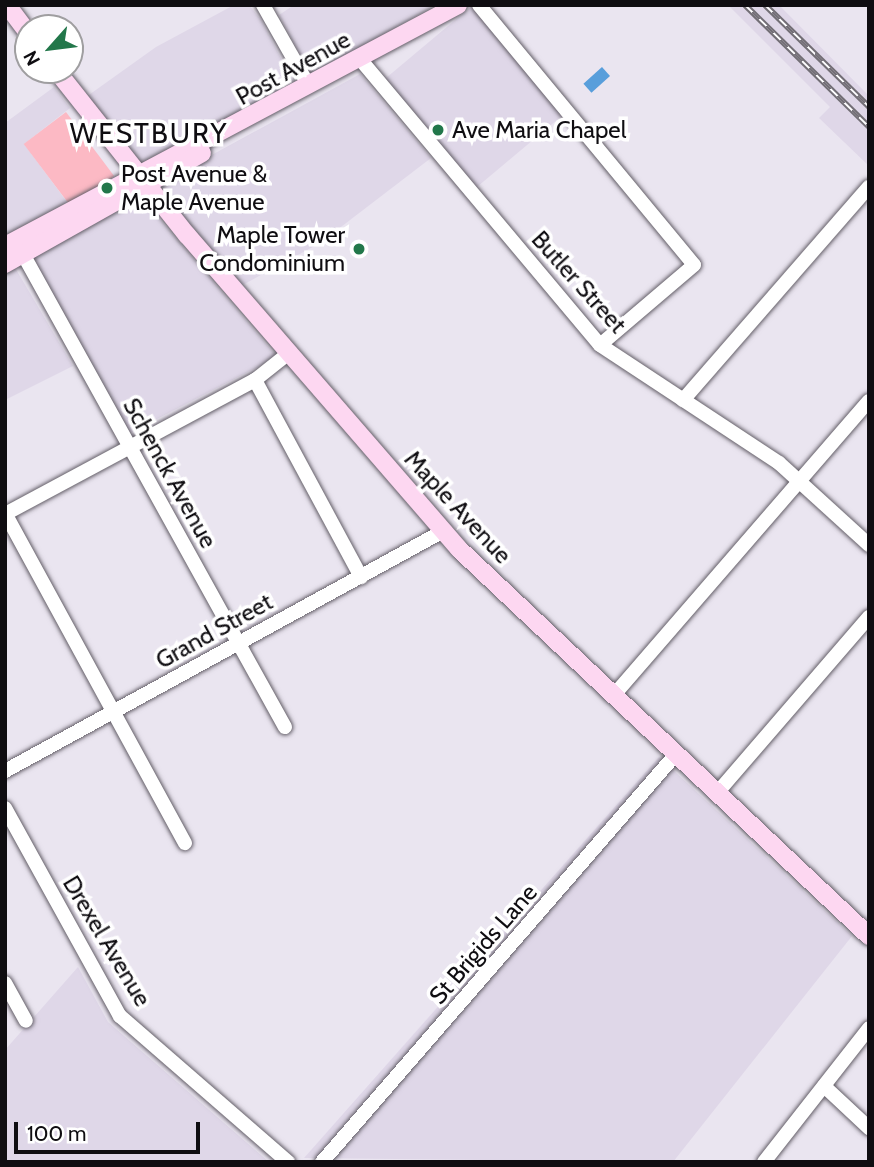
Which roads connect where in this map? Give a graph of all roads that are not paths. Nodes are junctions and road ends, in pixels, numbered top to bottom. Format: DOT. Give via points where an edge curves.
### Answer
graph roads {
  1 [pos="263,5"];
  2 [pos="458,5"];
  3 [pos="479,5"];
  4 [pos="360,59"];
  5 [pos="67,84"];
  6 [pos="309,86"];
  7 [pos="141,181"];
  8 [pos="869,187"];
  9 [pos="15,247"];
  10 [pos="5,264"];
  11 [pos="600,345"];
  12 [pos="289,353"];
  13 [pos="255,380"];
  14 [pos="683,400"];
  15 [pos="869,401"];
  16 [pos="129,446"];
  17 [pos="799,482"];
  18 [pos="5,514"];
  19 [pos="443,531"];
  20 [pos="869,545"];
  21 [pos="361,577"];
  22 [pos="869,617"];
  23 [pos="238,644"];
  24 [pos="614,695"];
  25 [pos="114,712"];
  26 [pos="285,727"];
  27 [pos="676,754"];
  28 [pos="5,771"];
  29 [pos="717,793"];
  30 [pos="5,808"];
  31 [pos="185,843"];
  32 [pos="869,936"];
  33 [pos="5,983"];
  34 [pos="26,1021"];
  35 [pos="869,1028"];
  36 [pos="824,1086"];
  37 [pos="869,1128"];
  38 [pos="288,1162"];
  39 [pos="322,1162"];
  40 [pos="764,1162"];
  1 -- 6 [label="street"];
  2 -- 4 [label="main road, Post Avenue"];
  3 -- 11 [label="street" via="694,265"];
  4 -- 6 [label="main road, Post Avenue"];
  4 -- 11 [label="street, Butler Street"];
  5 -- 7 [label="main road, Maple Avenue"];
  6 -- 7 [label="main road, Post Avenue" via="225,133 207,150"];
  7 -- 9 [label="main road, Post Avenue"];
  7 -- 12 [label="main road, Maple Avenue"];
  8 -- 14 [label="street"];
  9 -- 10 [label="main road, Post Avenue"];
  9 -- 16 [label="street, Schenck Avenue"];
  11 -- 14 [label="street, Butler Street"];
  12 -- 13 [label="street"];
  12 -- 19 [label="main road, Maple Avenue"];
  13 -- 16 [label="street"];
  13 -- 21 [label="street"];
  14 -- 17 [label="street, Butler Street" via="779,463"];
  15 -- 17 [label="street"];
  16 -- 18 [label="street"];
  16 -- 23 [label="street, Schenck Avenue"];
  17 -- 20 [label="street, Butler Street"];
  17 -- 24 [label="street"];
  18 -- 25 [label="street"];
  19 -- 21 [label="street, Grand Street"];
  19 -- 24 [label="main road, Maple Avenue"];
  21 -- 23 [label="street, Grand Street"];
  22 -- 29 [label="street"];
  23 -- 25 [label="street, Grand Street"];
  23 -- 26 [label="street, Schenck Avenue"];
  24 -- 27 [label="main road, Maple Avenue"];
  25 -- 28 [label="street, Grand Street"];
  25 -- 31 [label="street"];
  27 -- 29 [label="main road, Maple Avenue"];
  27 -- 39 [label="street, St Brigids Lane"];
  29 -- 32 [label="main road, Maple Avenue"];
  30 -- 38 [label="street, Drexel Avenue" via="120,1016"];
  33 -- 34 [label="street"];
  35 -- 36 [label="street"];
  36 -- 37 [label="street"];
  36 -- 40 [label="street"];
}
